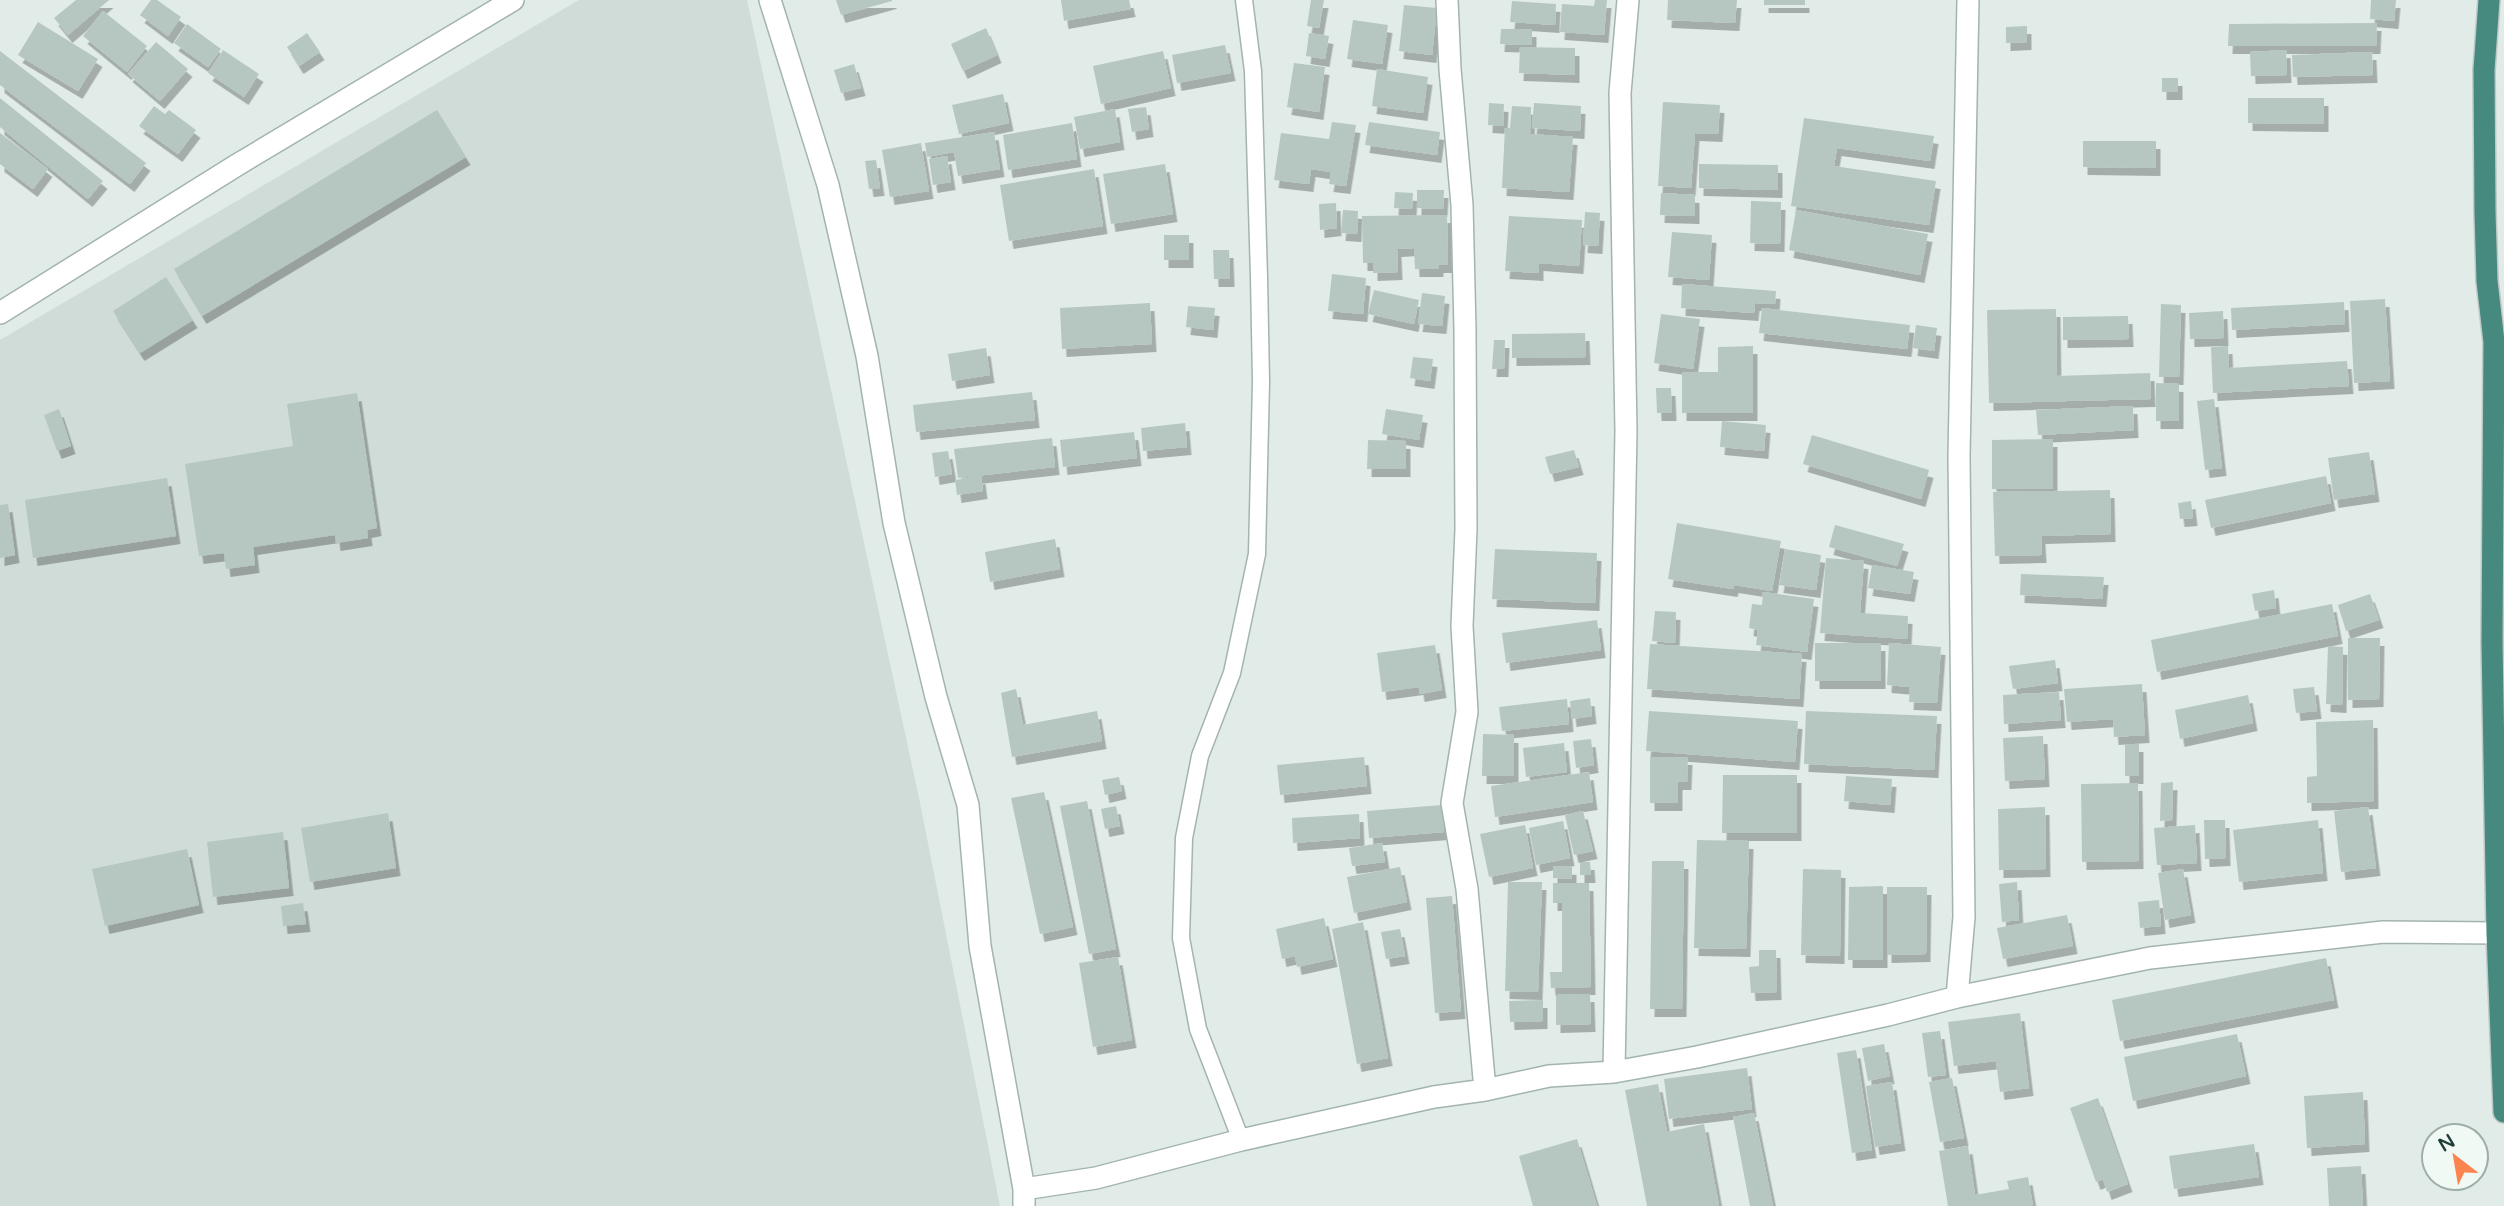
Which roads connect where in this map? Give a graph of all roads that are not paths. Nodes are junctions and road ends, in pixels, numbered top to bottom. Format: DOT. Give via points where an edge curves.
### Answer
graph roads {
  1 [pos="513,0"];
  2 [pos="770,0"];
  3 [pos="1244,0"];
  4 [pos="1447,0"];
  5 [pos="1628,0"];
  6 [pos="1968,0"];
  7 [pos="2489,0"];
  8 [pos="0,313"];
  9 [pos="2497,933"];
  10 [pos="1956,997"];
  11 [pos="1614,1072"];
  12 [pos="2503,1089"];
  13 [pos="1485,1090"];
  14 [pos="2504,1112"];
  15 [pos="1241,1140"];
  16 [pos="1024,1198"];
  1 -- 8 [label="street"];
  2 -- 16 [label="street" via="828,185 867,356 894,523 936,697 968,805 980,946"];
  3 -- 15 [label="lane" via="1253,71 1259,290 1257,554 1233,673 1200,756 1186,824 1181,938 1198,1029"];
  4 -- 13 [label="street" via="1462,205 1465,342 1462,626 1467,712 1452,803 1467,890"];
  5 -- 11 [label="street" via="1620,93 1626,431"];
  6 -- 10 [label="street" via="1959,456 1964,917"];
  7 -- 9 [label="highway" via="2484,71 2485,200 2494,342 2492,642"];
  9 -- 10 [label="street" via="2383,932 2150,958"];
  9 -- 12 [label="highway"];
  10 -- 11 [label="street"];
  11 -- 13 [label="street" via="1549,1076"];
  12 -- 14 [label="highway"];
  13 -- 15 [label="street"];
  15 -- 16 [label="street"];
}
